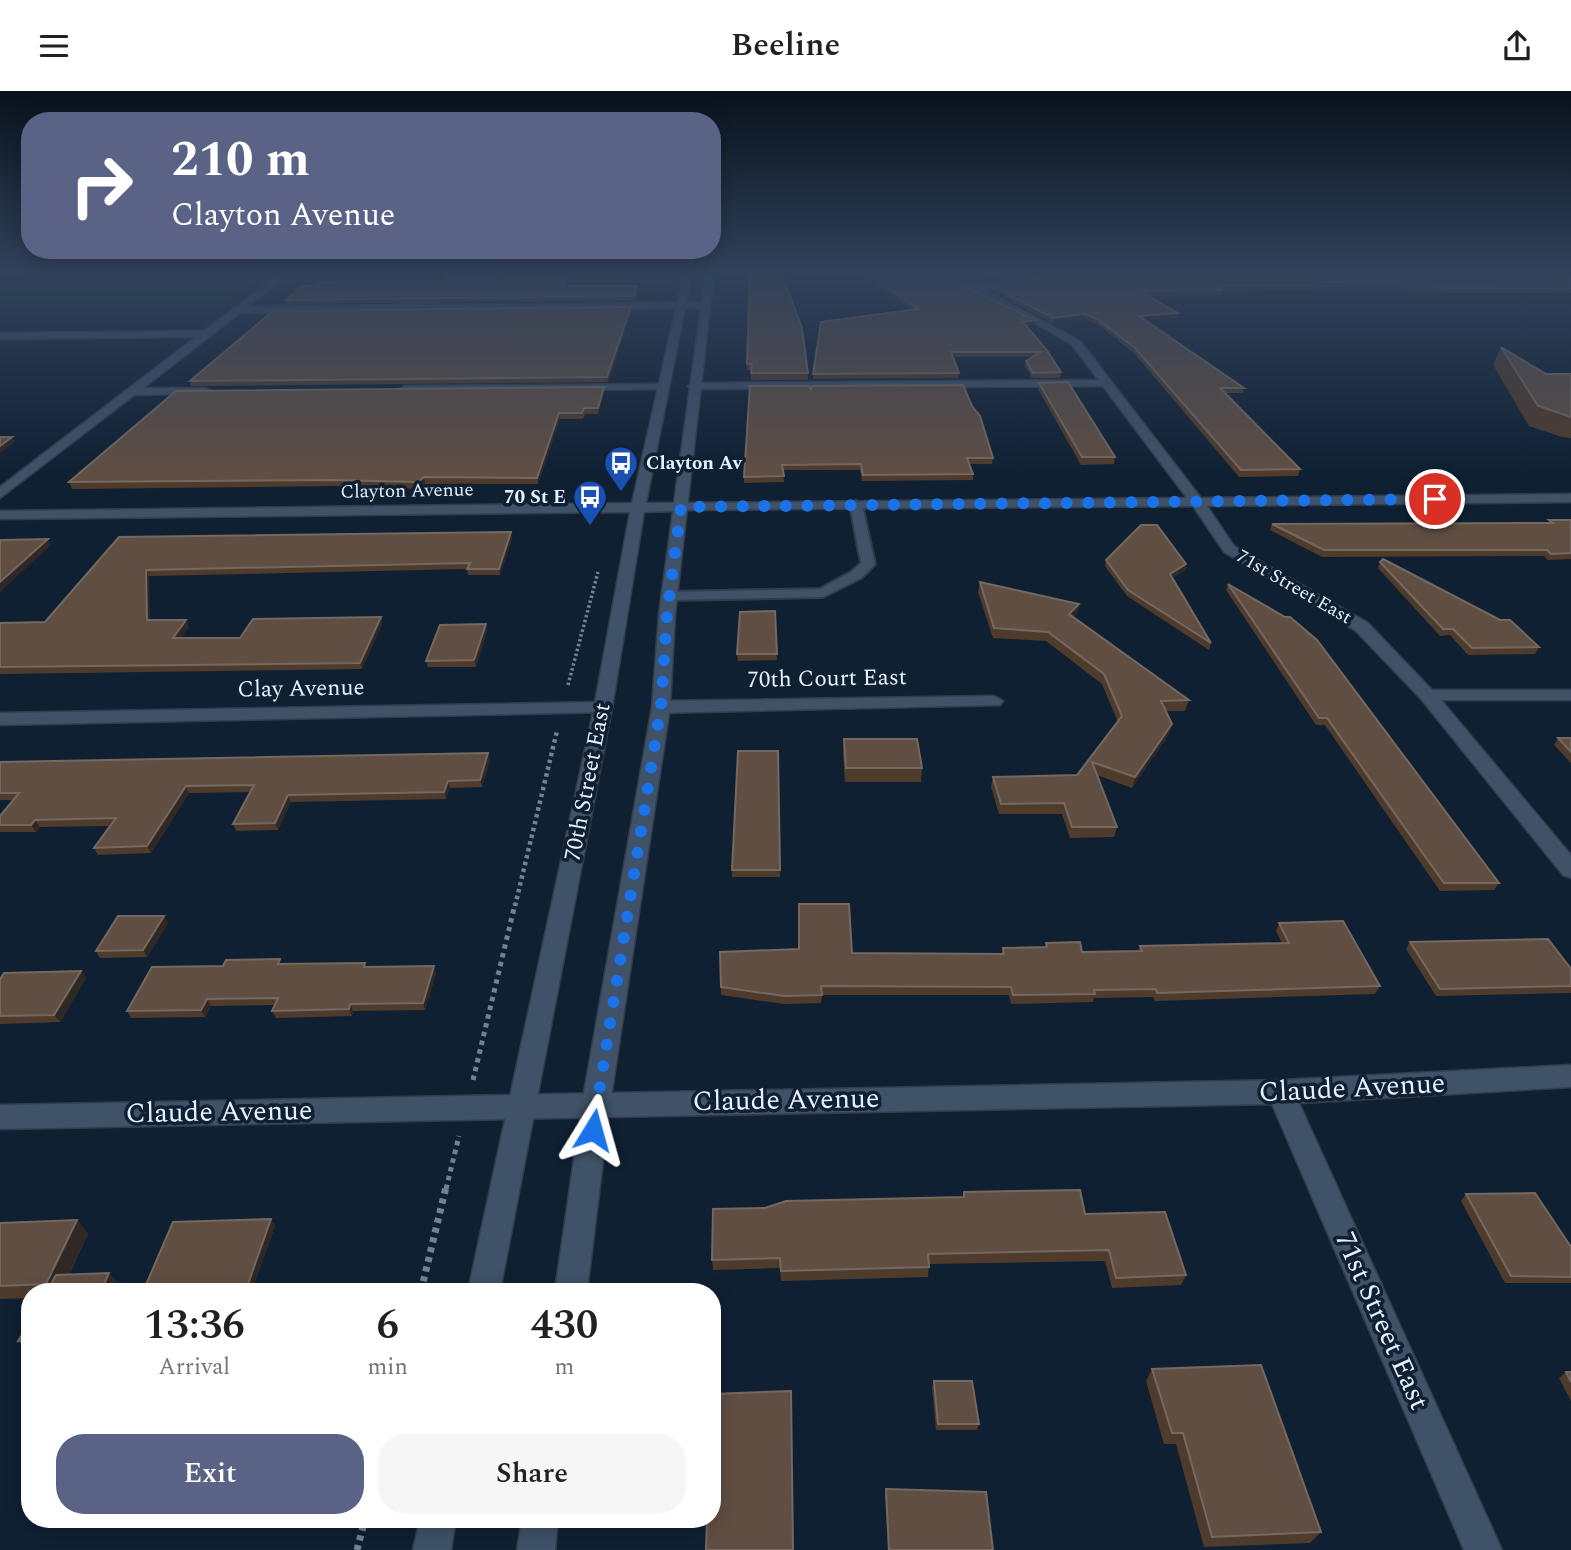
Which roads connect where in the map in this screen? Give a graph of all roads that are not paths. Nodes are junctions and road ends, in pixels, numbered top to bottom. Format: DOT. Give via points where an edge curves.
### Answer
graph roads {
  1 [pos="198,340"];
  2 [pos="674,340"];
  3 [pos="700,340"];
  4 [pos="1071,340"];
  5 [pos="1109,383"];
  6 [pos="694,386"];
  7 [pos="664,387"];
  8 [pos="394,389"];
  9 [pos="216,391"];
  10 [pos="134,392"];
  11 [pos="0,494"];
  12 [pos="1571,498"];
  13 [pos="1197,501"];
  14 [pos="856,505"];
  15 [pos="638,507"];
  16 [pos="681,507"];
  17 [pos="0,515"];
  18 [pos="670,596"];
  19 [pos="1427,695"];
  20 [pos="1571,695"];
  21 [pos="994,701"];
  22 [pos="661,706"];
  23 [pos="603,708"];
  24 [pos="0,719"];
  25 [pos="1571,870"];
  26 [pos="1571,1076"];
  27 [pos="1281,1092"];
  28 [pos="596,1104"];
  29 [pos="522,1105"];
  30 [pos="0,1117"];
  31 [pos="486,1283"];
  32 [pos="572,1283"];
  33 [pos="436,1528"];
  34 [pos="539,1528"];
  35 [pos="432,1550"];
  36 [pos="536,1550"];
  37 [pos="1483,1550"];
  1 -- 10 [label="street"];
  2 -- 7 [label="street, 70th Street East"];
  3 -- 6 [label="street"];
  4 -- 5 [label="street, 71st Street East"];
  5 -- 6 [label="street"];
  5 -- 13 [label="street, 71st Street East"];
  6 -- 16 [label="street"];
  7 -- 8 [label="street"];
  7 -- 15 [label="street, 70th Street East"];
  9 -- 10 [label="street"];
  10 -- 11 [label="street"];
  12 -- 13 [label="street, Clayton Avenue"];
  13 -- 14 [label="street, Clayton Avenue"];
  13 -- 19 [label="street, 71st Street East" via="1229,549 1362,627"];
  14 -- 16 [label="street, Clayton Avenue"];
  14 -- 18 [label="lane" via="868,564 823,593"];
  15 -- 16 [label="street, Clayton Avenue"];
  15 -- 17 [label="street, Clayton Avenue"];
  15 -- 23 [label="street, 70th Street East"];
  16 -- 18 [label="street"];
  18 -- 22 [label="street"];
  19 -- 20 [label="street"];
  19 -- 25 [label="street, 71st Street East"];
  21 -- 22 [label="street, 70th Court East"];
  22 -- 28 [label="street"];
  23 -- 24 [label="street, Clay Avenue"];
  23 -- 29 [label="street, 70th Street East"];
  26 -- 27 [label="street, Claude Avenue"];
  27 -- 28 [label="street, Claude Avenue"];
  27 -- 37 [label="street, 71st Street East"];
  28 -- 29 [label="street, Claude Avenue"];
  28 -- 32 [label="street"];
  29 -- 30 [label="street, Claude Avenue"];
  29 -- 31 [label="street, 70th Street East"];
  33 -- 35 [label="street"];
  34 -- 36 [label="street"];
}
